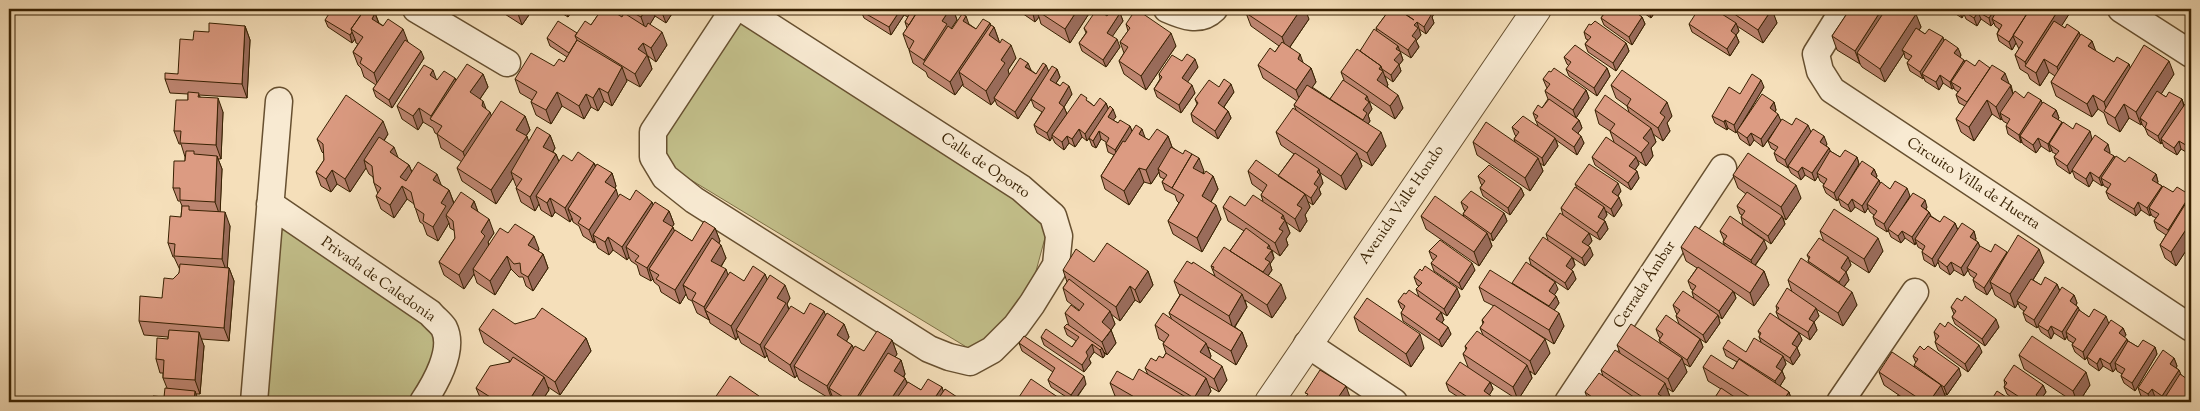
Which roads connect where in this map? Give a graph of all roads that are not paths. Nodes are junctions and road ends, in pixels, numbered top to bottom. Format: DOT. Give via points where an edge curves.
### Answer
graph roads {
  1 [pos="416,9"];
  2 [pos="734,9"];
  3 [pos="743,9"];
  4 [pos="1167,9"];
  5 [pos="1214,9"];
  6 [pos="1537,9"];
  7 [pos="1844,9"];
  8 [pos="2121,9"];
  9 [pos="2191,54"];
  10 [pos="507,63"];
  11 [pos="279,101"];
  12 [pos="1723,168"];
  13 [pos="270,204"];
  14 [pos="1915,292"];
  15 [pos="2191,328"];
  16 [pos="1307,344"];
  17 [pos="254,402"];
  18 [pos="423,402"];
  19 [pos="1269,402"];
  20 [pos="1394,402"];
  21 [pos="1568,402"];
  22 [pos="1840,402"];
  1 -- 10 [label="street"];
  2 -- 3 [label="street, Calle de Oporto" via="653,132 653,157 665,177 694,200 929,349 970,362 992,350 1016,326 1056,265 1059,236 1053,216 1021,188"];
  4 -- 5 [label="street" via="1192,18 1209,14"];
  6 -- 16 [label="street, Avenida Valle Hondo"];
  7 -- 15 [label="street, Circuito Villa de Huerta" via="1816,54 1820,71 1832,90"];
  8 -- 9 [label="street"];
  11 -- 13 [label="street"];
  12 -- 21 [label="street, Cerrada Ámbar"];
  13 -- 17 [label="street"];
  13 -- 18 [label="street, Privada de Caledonia" via="430,313 444,328 448,347 438,380"];
  14 -- 22 [label="street"];
  16 -- 19 [label="street, Avenida Valle Hondo"];
  16 -- 20 [label="street"];
}
